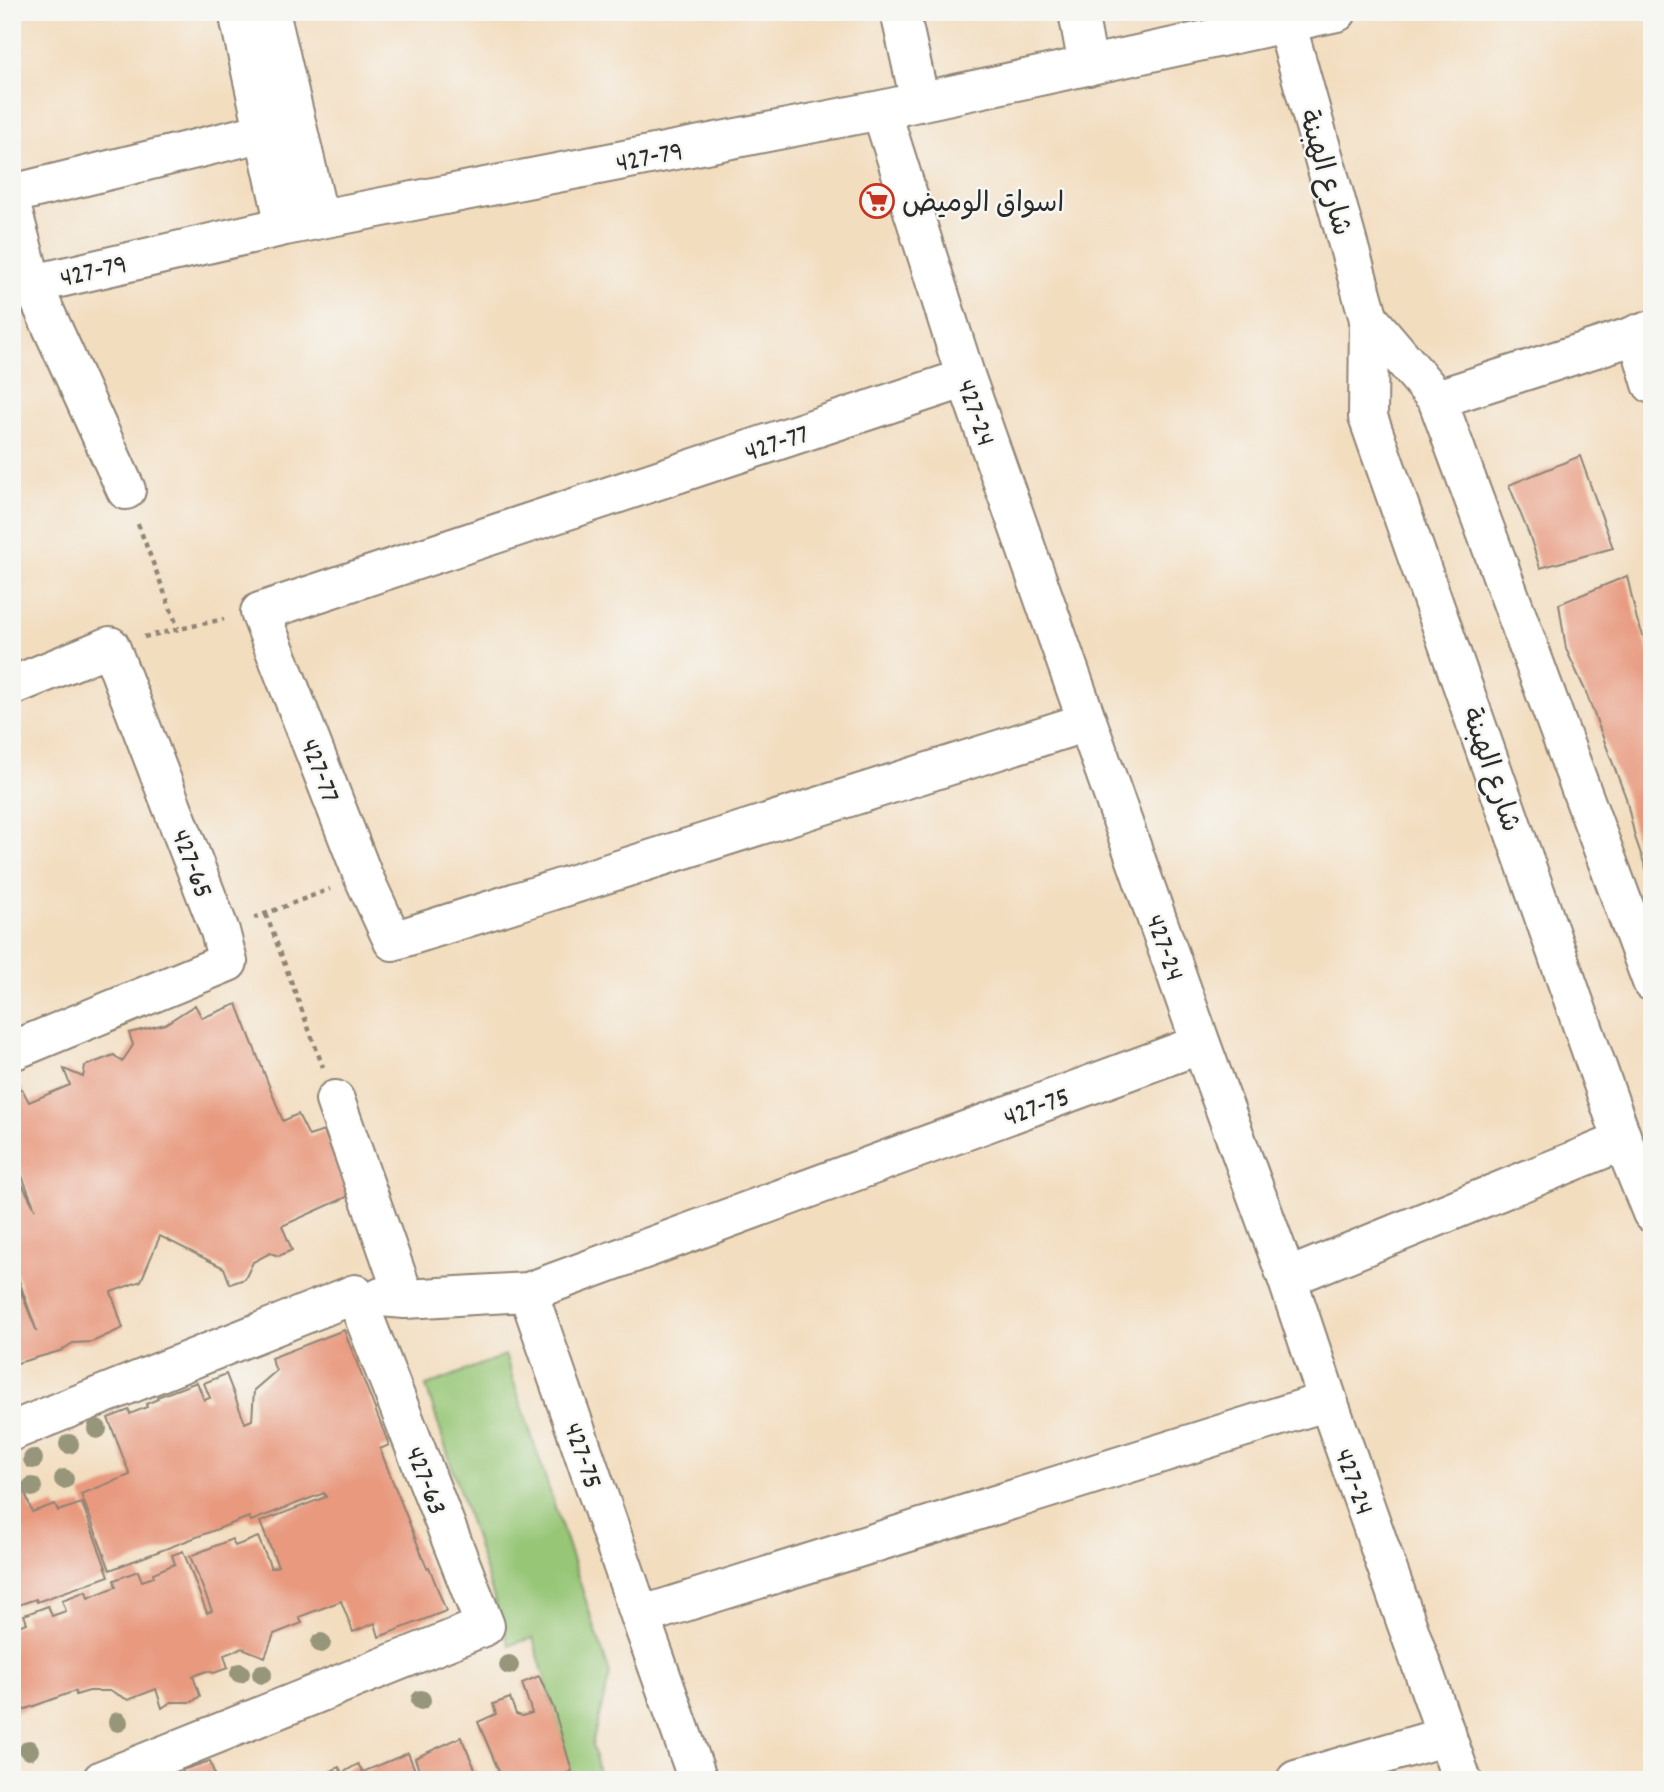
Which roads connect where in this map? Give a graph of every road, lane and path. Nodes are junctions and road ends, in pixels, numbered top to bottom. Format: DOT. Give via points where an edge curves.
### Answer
graph roads {
  1 [pos="238,12"];
  2 [pos="270,12"];
  3 [pos="900,12"];
  4 [pos="1078,12"];
  5 [pos="1337,12"];
  6 [pos="1284,18"];
  7 [pos="1088,66"];
  8 [pos="920,102"];
  9 [pos="881,110"];
  10 [pos="265,132"];
  11 [pos="12,194"];
  12 [pos="12,209"];
  13 [pos="302,222"];
  14 [pos="22,286"];
  15 [pos="1369,319"];
  16 [pos="1644,332"];
  17 [pos="966,378"];
  18 [pos="1652,384"];
  19 [pos="1437,399"];
  20 [pos="126,490"];
  21 [pos="260,612"];
  22 [pos="178,628"];
  23 [pos="110,646"];
  24 [pos="12,686"];
  25 [pos="1087,722"];
  26 [pos="363,876"];
  27 [pos="266,914"];
  28 [pos="220,931"];
  29 [pos="1652,980"];
  30 [pos="1201,1044"];
  31 [pos="12,1051"];
  32 [pos="335,1100"];
  33 [pos="1623,1141"];
  34 [pos="1652,1213"];
  35 [pos="1287,1278"];
  36 [pos="528,1292"];
  37 [pos="355,1294"];
  38 [pos="405,1299"];
  39 [pos="1328,1401"];
  40 [pos="12,1431"];
  41 [pos="640,1616"];
  42 [pos="1447,1736"];
  43 [pos="102,1780"];
  44 [pos="698,1780"];
  45 [pos="1296,1780"];
  46 [pos="1462,1780"];
  1 -- 10 [label="street"];
  2 -- 13 [label="street"];
  3 -- 8 [label="street"];
  4 -- 7 [label="street"];
  5 -- 6 [label="street, 427-79"];
  6 -- 7 [label="street, 427-79"];
  6 -- 15 [label="street, شارع الهبنة"];
  7 -- 8 [label="street, 427-79"];
  8 -- 9 [label="street, 427-79"];
  9 -- 13 [label="street, 427-79"];
  9 -- 17 [label="street, 427-24"];
  10 -- 11 [label="street"];
  10 -- 13 [label="street"];
  12 -- 14 [label="street"];
  13 -- 14 [label="street, 427-79"];
  14 -- 20 [label="street"];
  15 -- 19 [label="street, شارع الهبنة"];
  15 -- 33 [label="street, شارع الهبنة" via="1368,417"];
  16 -- 18 [label="street"];
  16 -- 19 [label="street"];
  17 -- 21 [label="street, 427-77"];
  17 -- 25 [label="street, 427-24"];
  19 -- 29 [label="street, شارع الهبنة"];
  20 -- 22 [label="path"];
  21 -- 22 [label="path"];
  21 -- 26 [label="street, 427-77"];
  22 -- 23 [label="path"];
  23 -- 24 [label="street"];
  23 -- 28 [label="street, 427-65"];
  25 -- 26 [label="street, 427-77" via="393,942"];
  25 -- 30 [label="street, 427-24"];
  26 -- 27 [label="path"];
  27 -- 28 [label="path"];
  27 -- 32 [label="path"];
  28 -- 31 [label="street, 427-65" via="228,962"];
  30 -- 35 [label="street, 427-24"];
  30 -- 36 [label="street, 427-75"];
  32 -- 38 [label="street"];
  33 -- 34 [label="street, شارع الهبنة"];
  33 -- 35 [label="street"];
  35 -- 39 [label="street, 427-24"];
  36 -- 38 [label="street"];
  36 -- 41 [label="street, 427-75"];
  37 -- 38 [label="street"];
  37 -- 40 [label="street"];
  37 -- 43 [label="street, 427-63" via="485,1626"];
  39 -- 41 [label="street"];
  39 -- 42 [label="street, 427-24"];
  41 -- 44 [label="street, 427-75"];
  42 -- 45 [label="street"];
  42 -- 46 [label="street, 427-24"];
}
